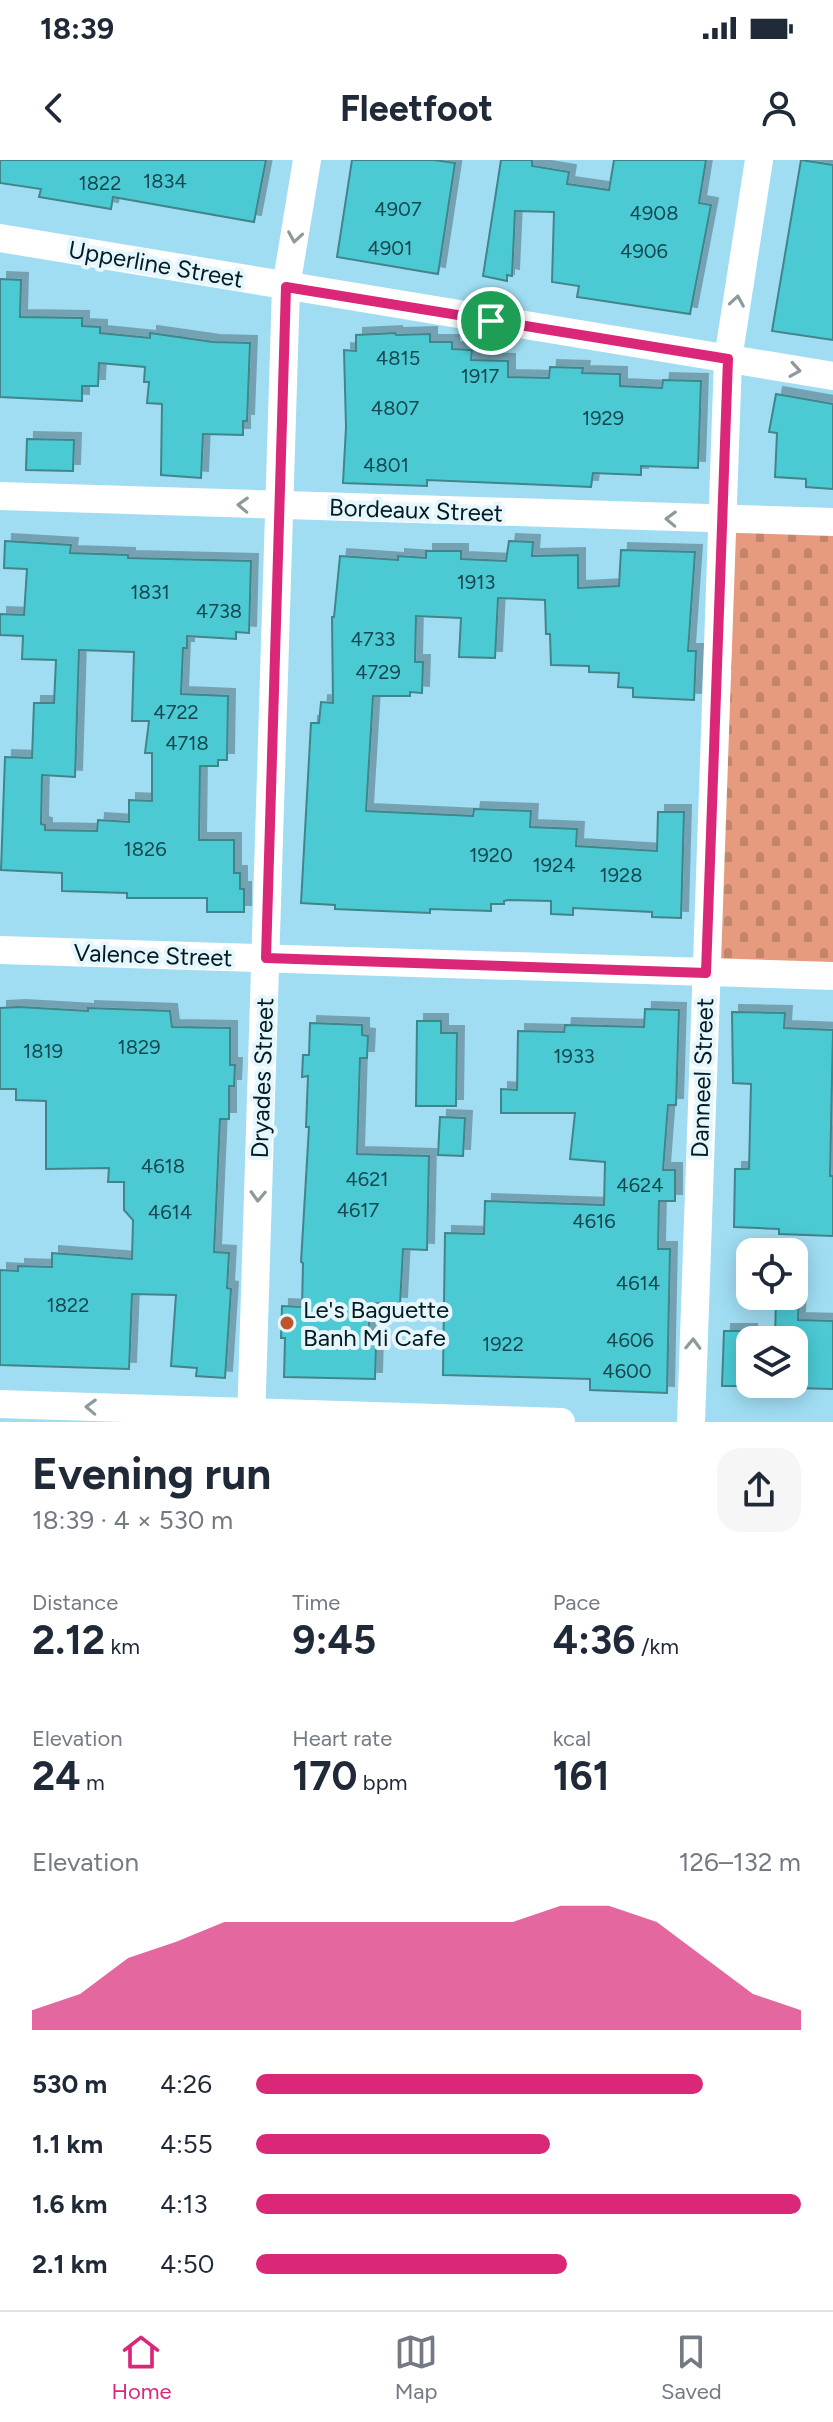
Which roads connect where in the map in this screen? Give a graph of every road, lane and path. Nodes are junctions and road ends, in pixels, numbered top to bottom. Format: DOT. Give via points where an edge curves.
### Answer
graph roads {
  1 [pos="307,160"];
  2 [pos="759,160"];
  3 [pos="0,238"];
  4 [pos="286,287"];
  5 [pos="728,359"];
  6 [pos="833,376"];
  7 [pos="0,496"];
  8 [pos="281,506"];
  9 [pos="723,521"];
  10 [pos="833,522"];
  11 [pos="0,950"];
  12 [pos="266,958"];
  13 [pos="706,973"];
  14 [pos="833,976"];
  15 [pos="0,1404"];
  16 [pos="251,1417"];
  17 [pos="561,1422"];
  18 [pos="691,1422"];
  1 -- 4 [label="street, Dryades Street, one-way"];
  5 -- 2 [label="street, Danneel Street, one-way"];
  3 -- 4 [label="street, Upperline Street"];
  4 -- 5 [label="street, Upperline Street"];
  4 -- 8 [label="street, Dryades Street"];
  5 -- 6 [label="street, Upperline Street, one-way"];
  5 -- 9 [label="street, Danneel Street"];
  8 -- 7 [label="street, Bordeaux Street, one-way"];
  9 -- 8 [label="street, Bordeaux Street, one-way"];
  8 -- 12 [label="street, Dryades Street"];
  9 -- 10 [label="street, Bordeaux Street"];
  9 -- 13 [label="street, Danneel Street"];
  11 -- 12 [label="street, Valence Street"];
  12 -- 13 [label="street, Valence Street"];
  12 -- 16 [label="street, Dryades Street, one-way"];
  13 -- 14 [label="street, Valence Street"];
  18 -- 13 [label="street, Danneel Street, one-way"];
  16 -- 15 [label="street, one-way"];
  16 -- 17 [label="street"];
}
